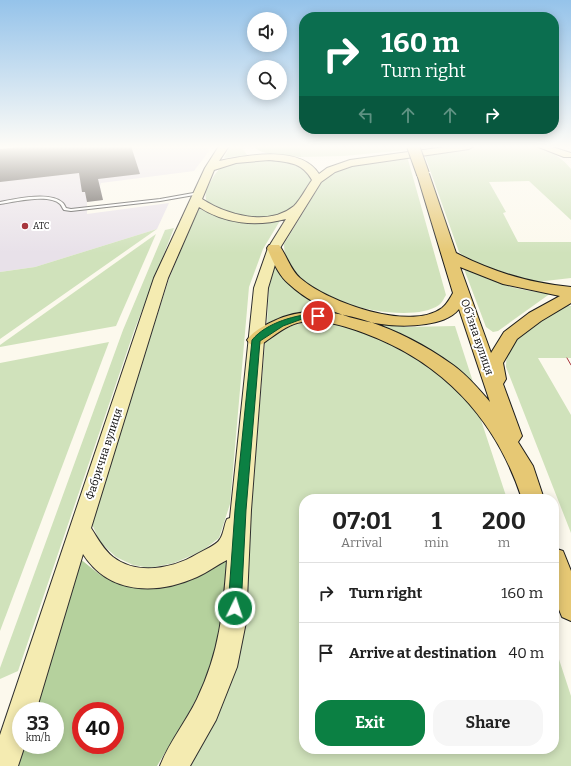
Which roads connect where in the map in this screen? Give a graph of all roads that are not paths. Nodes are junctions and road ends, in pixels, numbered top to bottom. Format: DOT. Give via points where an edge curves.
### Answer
graph roads {
  1 [pos="204,182"];
  2 [pos="316,182"];
  3 [pos="426,182"];
  4 [pos="197,196"];
  5 [pos="0,203"];
  6 [pos="297,210"];
  7 [pos="274,248"];
  8 [pos="450,256"];
  9 [pos="571,292"];
  10 [pos="461,293"];
  11 [pos="571,296"];
  12 [pos="256,340"];
  13 [pos="501,404"];
  14 [pos="526,477"];
  15 [pos="531,494"];
  16 [pos="241,510"];
  17 [pos="80,528"];
  18 [pos="559,573"];
  19 [pos="571,608"];
  20 [pos="24,702"];
  21 [pos="12,741"];
  22 [pos="4,766"];
  23 [pos="174,766"];
  1 -- 4 [label="main road, Фабрична вулиця"];
  2 -- 6 [label="main road"];
  3 -- 8 [label="main road, Обʼїзна вулиця, bridge"];
  4 -- 5 [label="lane" via="71,210 65,209 62,203 52,198"];
  4 -- 6 [label="main road" via="213,211 242,220 271,218"];
  4 -- 17 [label="main road, Фабрична вулиця" via="161,278"];
  6 -- 7 [label="main road"];
  7 -- 10 [label="main road" via="284,270 309,293 367,317 408,320 436,317 447,312"];
  7 -- 12 [label="main road" via="261,288"];
  8 -- 9 [label="main road" via="511,283"];
  8 -- 10 [label="main road, Обʼїзна вулиця"];
  10 -- 13 [label="main road, Обʼїзна вулиця"];
  11 -- 13 [label="main road" via="526,323 504,344 494,363"];
  12 -- 14 [label="main road" via="280,324 301,317 318,316 354,323 404,344 447,370 486,410"];
  12 -- 16 [label="main road"];
  13 -- 14 [label="main road, Обʼїзна вулиця"];
  14 -- 15 [label="main road, Обʼїзна вулиця"];
  16 -- 17 [label="main road" via="228,546 205,562 175,575 144,579 123,575 107,566 92,549"];
  16 -- 23 [label="main road" via="234,622 224,667 206,710"];
  17 -- 20 [label="main road, Фабрична вулиця"];
  18 -- 19 [label="main road"];
  21 -- 22 [label="main road, Фабрична вулиця"];
}
